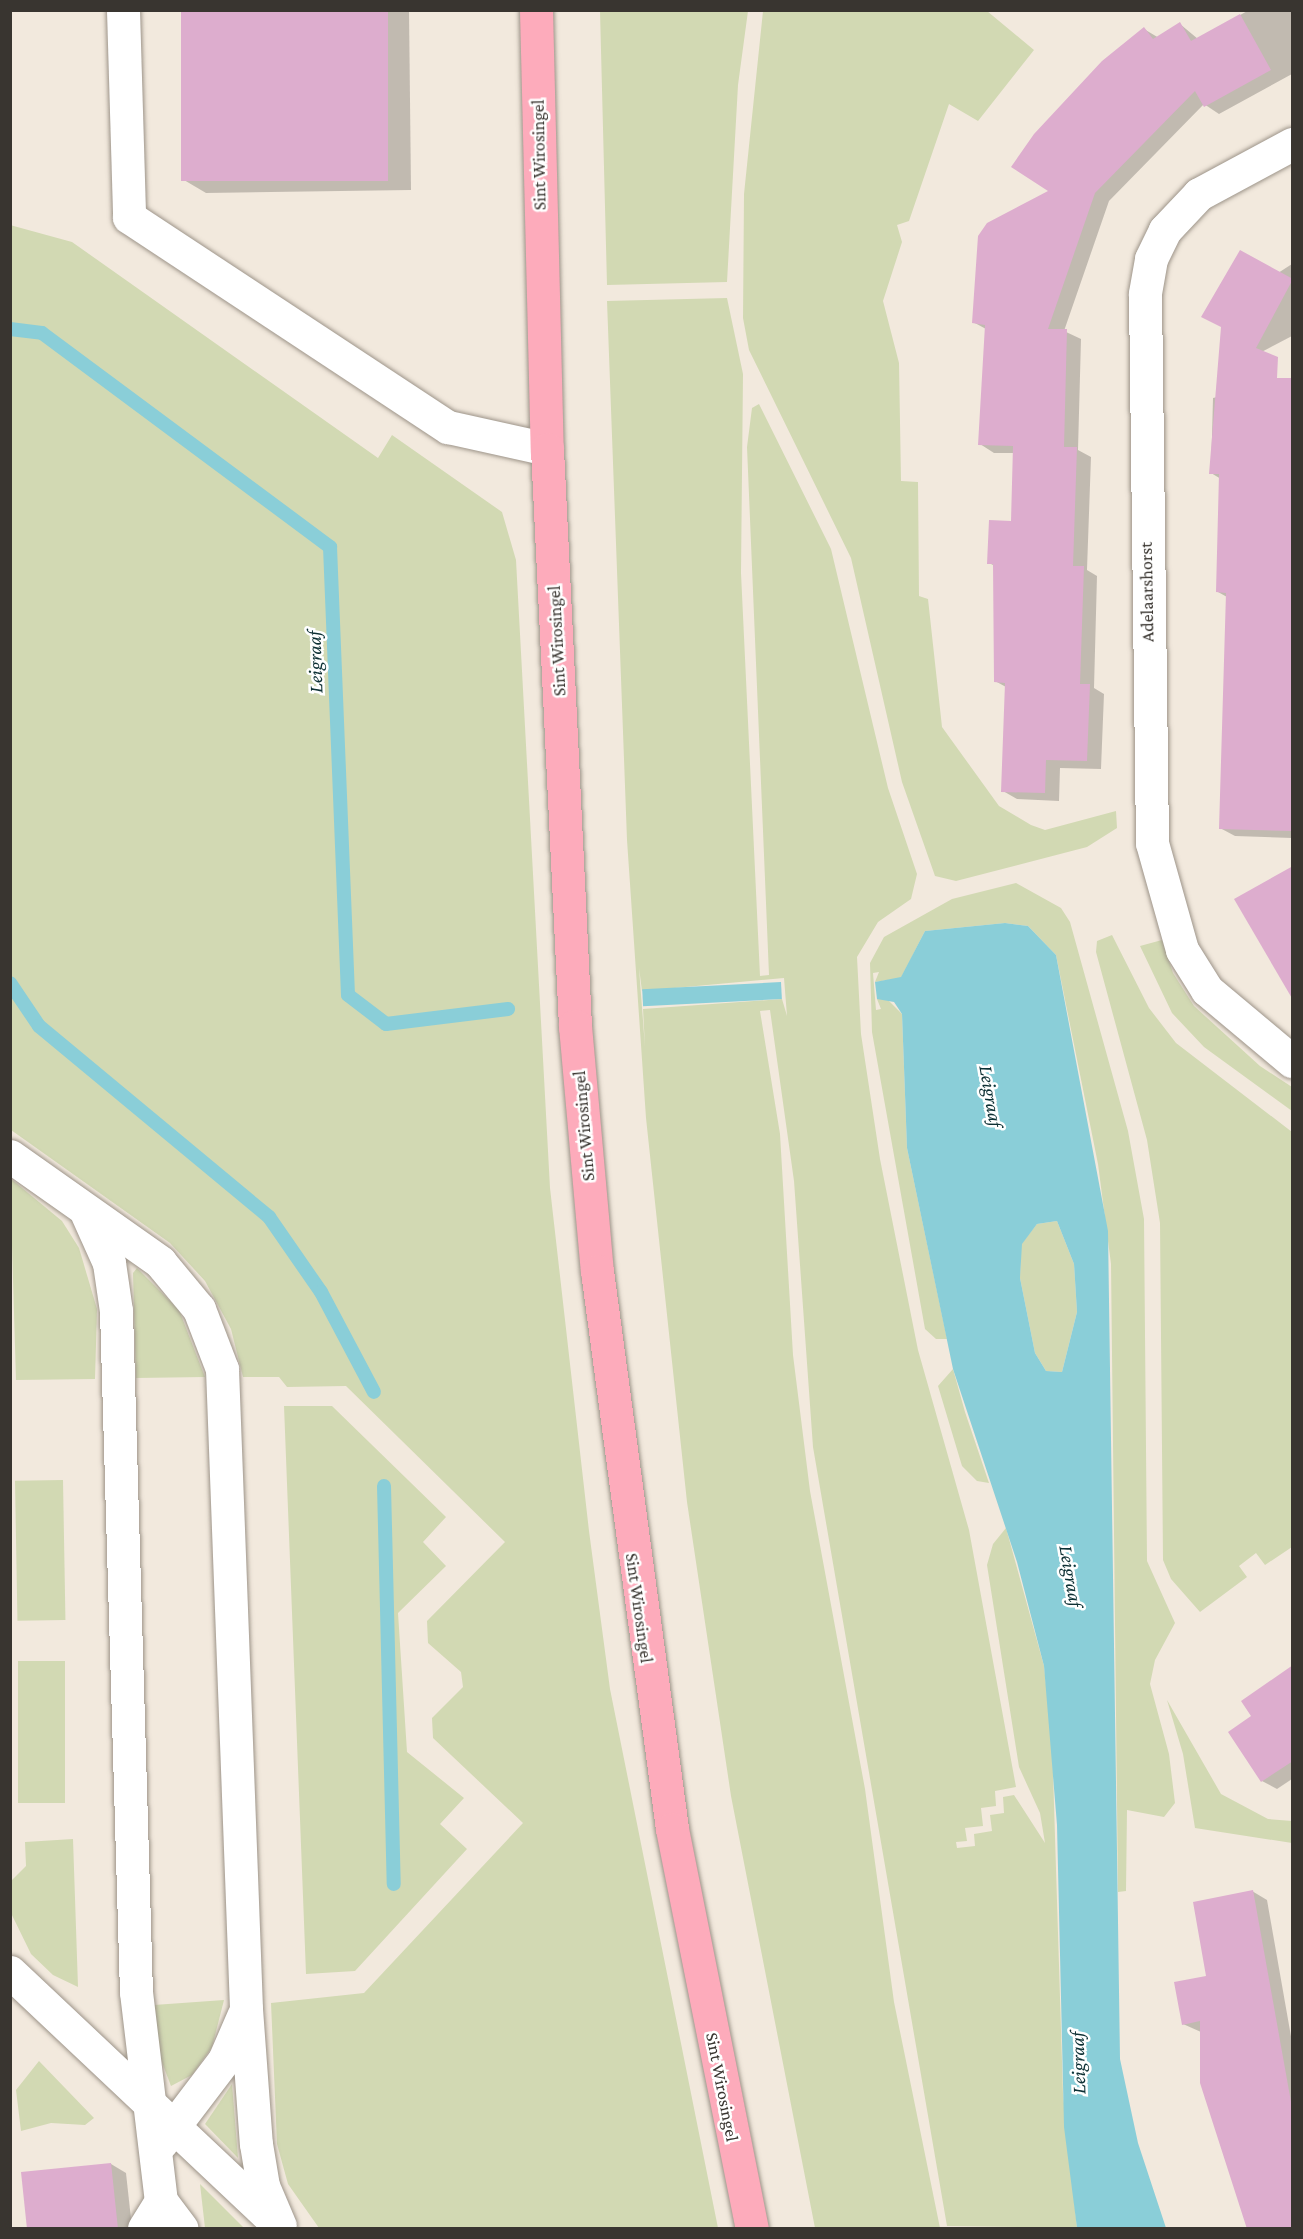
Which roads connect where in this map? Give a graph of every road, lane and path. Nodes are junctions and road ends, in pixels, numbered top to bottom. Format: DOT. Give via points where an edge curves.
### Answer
graph roads {
  1 [pos="123,10"];
  2 [pos="536,10"];
  3 [pos="1293,144"];
  4 [pos="547,449"];
  5 [pos="1293,1061"];
  6 [pos="10,1156"];
  7 [pos="84,1209"];
  8 [pos="10,1972"];
  9 [pos="246,2009"];
  10 [pos="148,2103"];
  11 [pos="165,2138"];
  12 [pos="161,2201"];
  13 [pos="281,2227"];
  14 [pos="144,2229"];
  15 [pos="181,2229"];
  16 [pos="752,2229"];
  1 -- 4 [label="street" via="129,217 448,427"];
  2 -- 4 [label="main road, Sint Wirosingel"];
  3 -- 5 [label="street, Adelaarshorst" via="1199,194 1165,230 1150,259 1144,294 1152,843 1182,950 1207,990 1251,1032"];
  4 -- 16 [label="main road, Sint Wirosingel" via="575,1026 597,1271 672,1829"];
  6 -- 7 [label="street"];
  7 -- 9 [label="street" via="160,1262 183,1287 199,1309 222,1369"];
  7 -- 10 [label="street" via="109,1263 116,1311 136,1992"];
  8 -- 10 [label="street"];
  9 -- 11 [label="street" via="224,2060"];
  9 -- 13 [label="street" via="256,2144 263,2186"];
  10 -- 11 [label="street"];
  11 -- 12 [label="street"];
  11 -- 13 [label="street"];
  12 -- 14 [label="street"];
  12 -- 15 [label="street"];
}
